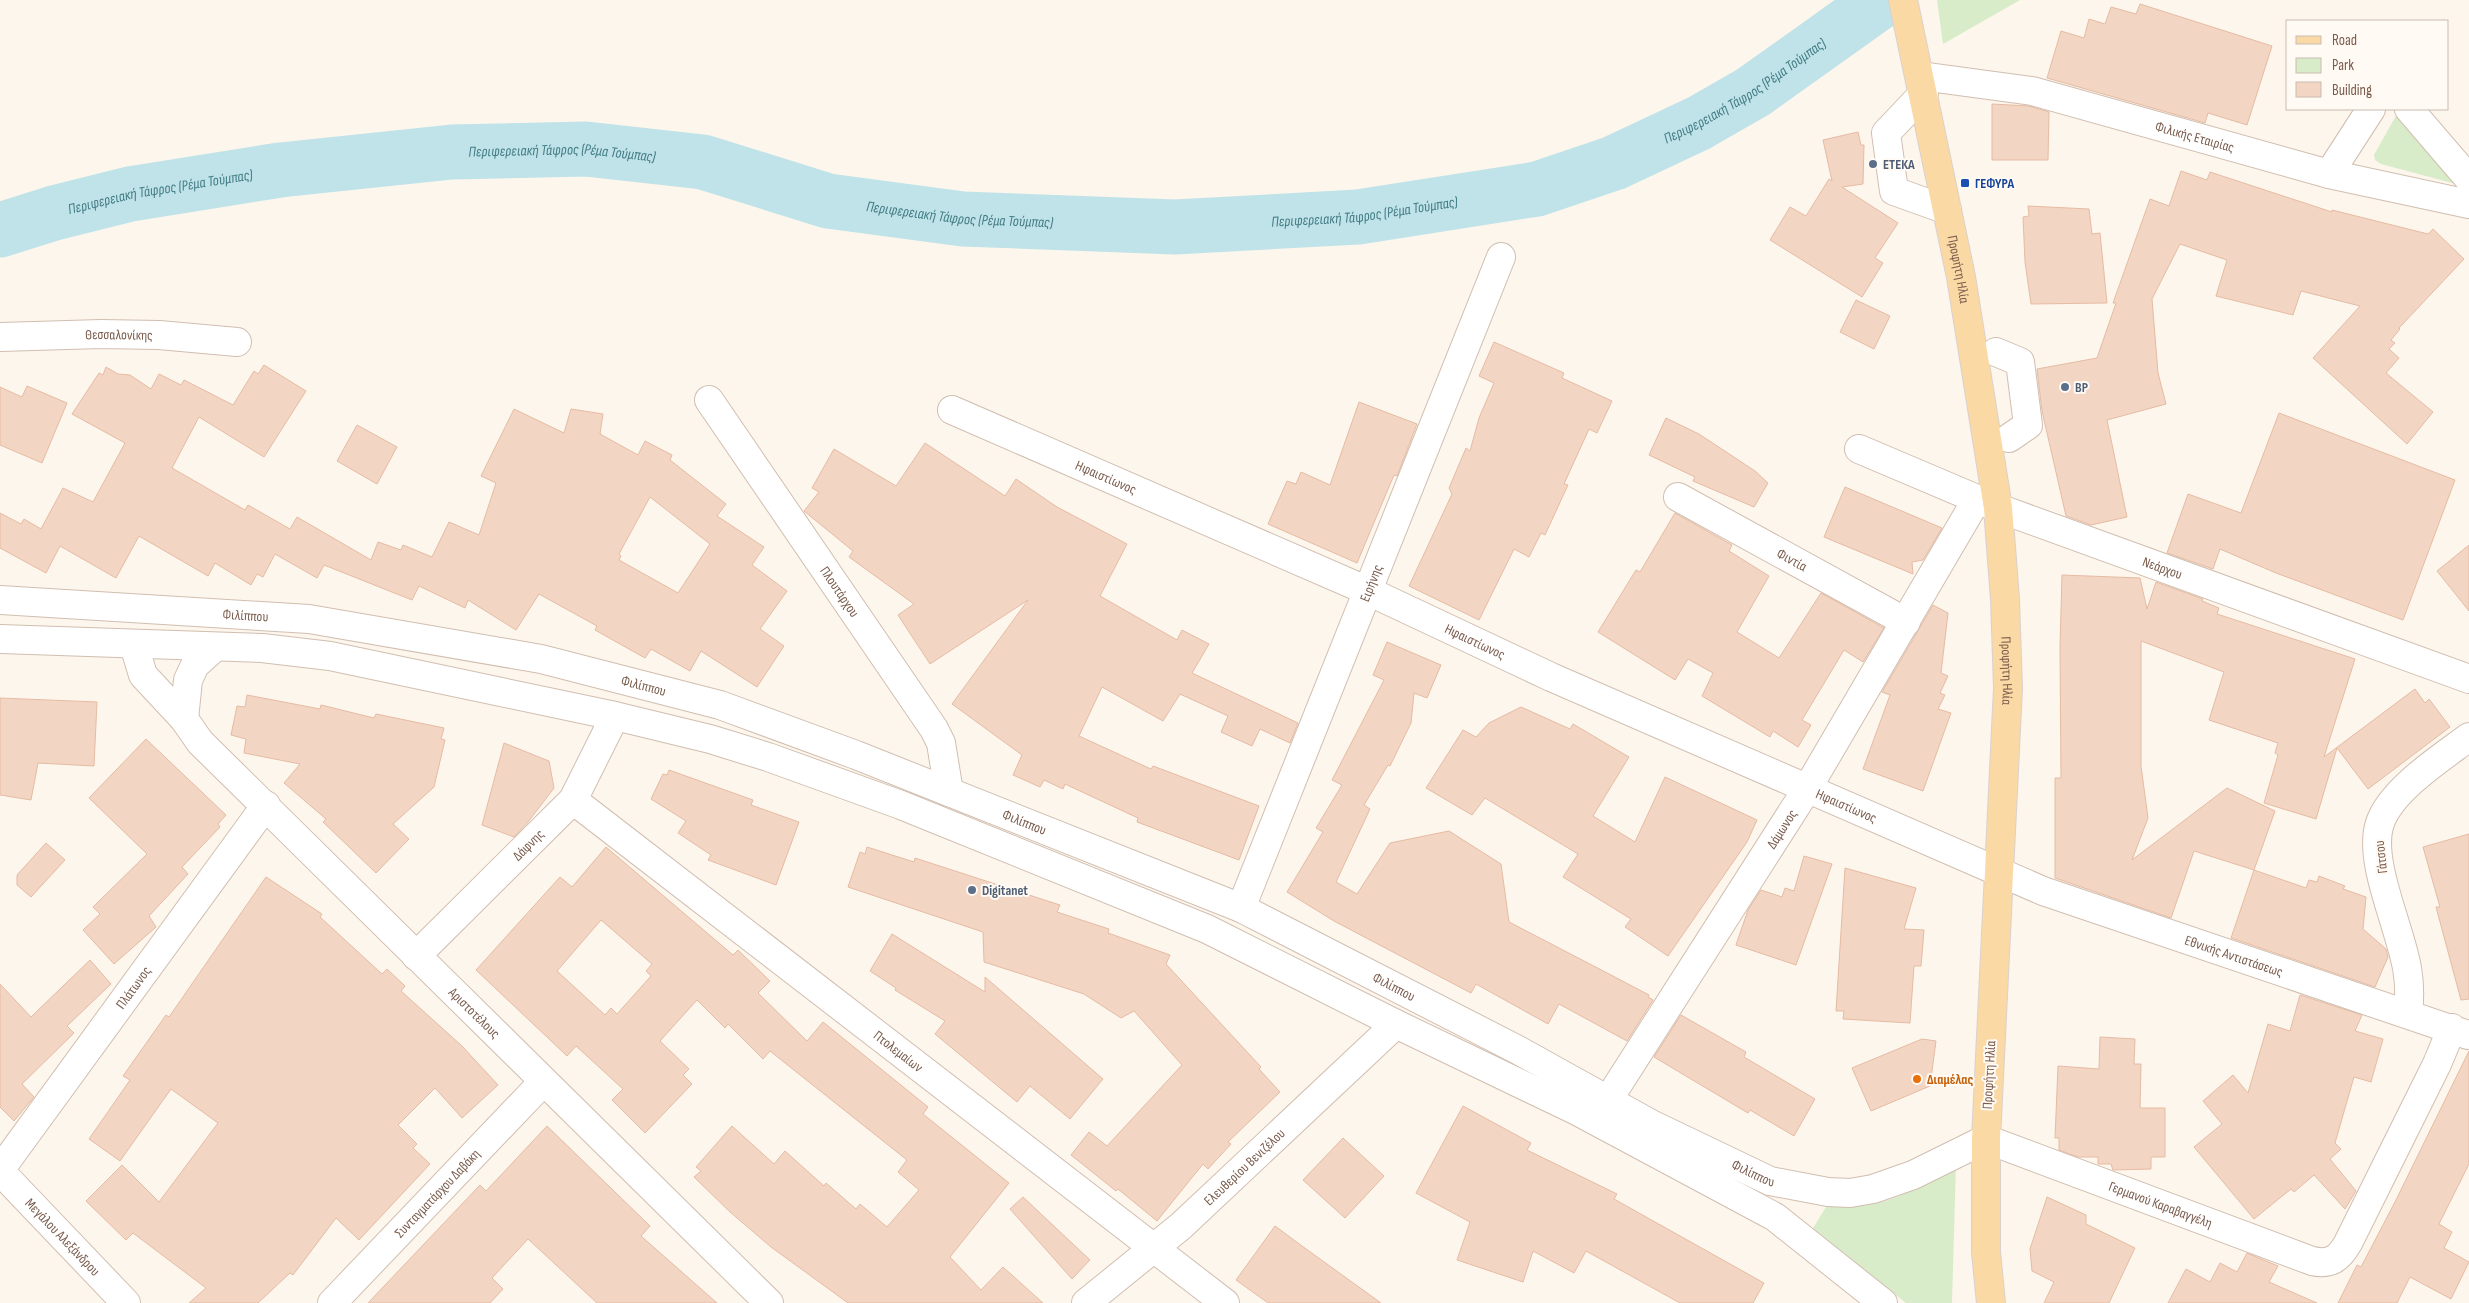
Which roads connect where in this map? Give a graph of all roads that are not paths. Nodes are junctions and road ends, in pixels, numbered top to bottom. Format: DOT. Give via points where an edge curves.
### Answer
graph roads {
  1 [pos="1903,0"];
  2 [pos="1922,84"];
  3 [pos="2370,110"];
  4 [pos="2410,110"];
  5 [pos="2329,174"];
  6 [pos="2469,179"];
  7 [pos="2469,204"];
  8 [pos="1947,210"];
  9 [pos="1501,257"];
  10 [pos="0,338"];
  11 [pos="237,342"];
  12 [pos="1996,352"];
  13 [pos="708,400"];
  14 [pos="952,410"];
  15 [pos="2009,438"];
  16 [pos="1859,449"];
  17 [pos="1678,497"];
  18 [pos="1988,503"];
  19 [pos="1368,592"];
  20 [pos="0,600"];
  21 [pos="1906,622"];
  22 [pos="0,639"];
  23 [pos="134,645"];
  24 [pos="215,647"];
  25 [pos="2469,679"];
  26 [pos="615,716"];
  27 [pos="184,719"];
  28 [pos="2469,737"];
  29 [pos="1808,789"];
  30 [pos="949,792"];
  31 [pos="573,800"];
  32 [pos="266,805"];
  33 [pos="1999,872"];
  34 [pos="1241,908"];
  35 [pos="416,956"];
  36 [pos="2408,1013"];
  37 [pos="1396,1024"];
  38 [pos="2460,1032"];
  39 [pos="543,1082"];
  40 [pos="1608,1100"];
  41 [pos="1986,1139"];
  42 [pos="0,1170"];
  43 [pos="1153,1248"];
  44 [pos="126,1303"];
  45 [pos="332,1303"];
  46 [pos="769,1303"];
  47 [pos="1086,1303"];
  48 [pos="1225,1303"];
  49 [pos="1883,1303"];
  50 [pos="1991,1303"];
  1 -- 2 [label="main road, Προφήτη Ηλία"];
  2 -- 5 [label="street, Φιλικής Εταιρίας" via="2032,91"];
  2 -- 8 [label="main road, Προφήτη Ηλία"];
  2 -- 8 [label="street" via="1886,133 1894,191"];
  3 -- 5 [label="street"];
  4 -- 6 [label="street"];
  5 -- 7 [label="street, Φιλικής Εταιρίας"];
  8 -- 18 [label="main road, Προφήτη Ηλία" via="1962,286"];
  9 -- 19 [label="street, Ειρήνης"];
  10 -- 11 [label="street, Θεσσαλονίκης" via="101,334"];
  12 -- 15 [label="street" via="2020,362 2028,425"];
  13 -- 30 [label="street, Πλουτάρχου" via="934,730 940,743"];
  14 -- 19 [label="street, Ηφαιστίωνος"];
  16 -- 18 [label="street, Νεάρχου"];
  17 -- 21 [label="street, Φιντία"];
  18 -- 21 [label="street, Δάμωνος"];
  18 -- 25 [label="street, Νεάρχου"];
  18 -- 33 [label="main road, Προφήτη Ηλία" via="2005,599 2008,688"];
  19 -- 29 [label="street, Ηφαιστίωνος" via="1551,677"];
  19 -- 34 [label="street, Ειρήνης"];
  20 -- 30 [label="street, Φιλίππου" via="309,619 541,659 720,705"];
  21 -- 29 [label="street, Δάμωνος"];
  22 -- 23 [label="street, Φιλίππου"];
  23 -- 24 [label="street, Φιλίππου"];
  23 -- 27 [label="street, Αριστοτέλους" via="142,675"];
  24 -- 26 [label="street, Φιλίππου" via="262,648 330,656"];
  24 -- 27 [label="street" via="195,665 188,680"];
  26 -- 31 [label="street, Δάφνης"];
  26 -- 37 [label="street, Φιλίππου" via="718,741 901,805 1207,929"];
  27 -- 32 [label="street, Αριστοτέλους" via="200,742"];
  28 -- 36 [label="street, Γάτσου" via="2404,790 2384,813 2379,825 2380,866 2410,980"];
  29 -- 33 [label="street, Ηφαιστίωνος"];
  29 -- 40 [label="street, Δάμωνος"];
  30 -- 34 [label="street, Φιλίππου"];
  31 -- 35 [label="street, Δάφνης"];
  31 -- 43 [label="street, Πτολεμαίων"];
  32 -- 35 [label="street, Αριστοτέλους"];
  32 -- 42 [label="street, Πλάτωνος"];
  33 -- 36 [label="street, Εθνικής Αντιστάσεως" via="2129,922"];
  33 -- 41 [label="main road, Προφήτη Ηλία"];
  34 -- 40 [label="street, Φιλίππου" via="1518,1050"];
  35 -- 39 [label="street, Αριστοτέλους"];
  36 -- 38 [label="street, Εθνικής Αντιστάσεως"];
  37 -- 43 [label="street, Ελευθερίου Βενιζέλου" via="1181,1226"];
  37 -- 49 [label="street, Φιλίππου" via="1577,1110 1775,1217"];
  38 -- 41 [label="street, Γερμανού Καραβαγγέλη" via="2438,1064 2348,1243 2334,1260 2323,1263"];
  39 -- 45 [label="street, Συνταγματάρχου Δαβάκη"];
  39 -- 46 [label="street, Αριστοτέλους"];
  40 -- 41 [label="street, Φιλίππου" via="1770,1182 1828,1192 1850,1193 1892,1183"];
  41 -- 50 [label="main road, Προφήτη Ηλία" via="1986,1252"];
  42 -- 44 [label="street, Μεγάλου Αλεξάνδρου"];
  43 -- 47 [label="street, Ελευθερίου Βενιζέλου"];
  43 -- 48 [label="street, Πτολεμαίων"];
}
